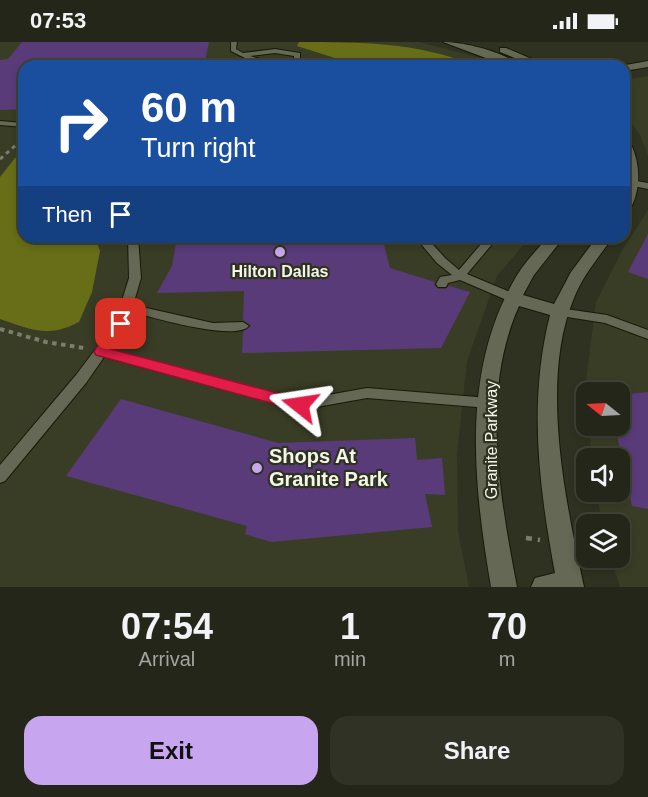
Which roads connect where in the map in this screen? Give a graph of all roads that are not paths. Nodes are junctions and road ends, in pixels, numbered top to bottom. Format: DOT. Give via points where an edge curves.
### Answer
graph roads {
  1 [pos="234,42"];
  2 [pos="448,42"];
  3 [pos="480,42"];
  4 [pos="243,55"];
  5 [pos="250,60"];
  6 [pos="297,60"];
  7 [pos="502,60"];
  8 [pos="527,60"];
  9 [pos="648,64"];
  10 [pos="630,67"];
  11 [pos="0,123"];
  12 [pos="18,124"];
  13 [pos="630,182"];
  14 [pos="648,186"];
  15 [pos="133,243"];
  16 [pos="425,243"];
  17 [pos="488,243"];
  18 [pos="551,243"];
  19 [pos="600,243"];
  20 [pos="459,276"];
  21 [pos="442,284"];
  22 [pos="513,298"];
  23 [pos="126,307"];
  24 [pos="559,312"];
  25 [pos="243,326"];
  26 [pos="648,335"];
  27 [pos="101,352"];
  28 [pos="489,403"];
  29 [pos="0,476"];
  30 [pos="574,586"];
  31 [pos="504,587"];
  32 [pos="544,587"];
  1 -- 4 [label="lane" via="233,50"];
  2 -- 7 [label="street"];
  3 -- 8 [label="street"];
  4 -- 5 [label="lane"];
  4 -- 6 [label="lane" via="275,51 298,54"];
  9 -- 10 [label="street"];
  11 -- 12 [label="lane"];
  13 -- 14 [label="lane"];
  15 -- 23 [label="lane" via="135,278"];
  16 -- 20 [label="lane"];
  17 -- 20 [label="lane"];
  18 -- 22 [label="street, Granite Parkway" via="530,268"];
  19 -- 24 [label="street" via="585,261"];
  20 -- 21 [label="lane"];
  20 -- 22 [label="lane"];
  22 -- 24 [label="street"];
  22 -- 28 [label="street, Granite Parkway" via="492,365"];
  23 -- 25 [label="lane" via="213,327"];
  23 -- 27 [label="lane" via="121,324"];
  24 -- 26 [label="lane" via="607,319"];
  24 -- 30 [label="street" via="550,353 546,425"];
  27 -- 28 [label="lane" via="300,405 367,393"];
  27 -- 29 [label="lane"];
  28 -- 31 [label="street, Granite Parkway" via="488,479"];
  30 -- 32 [label="street"];
}
